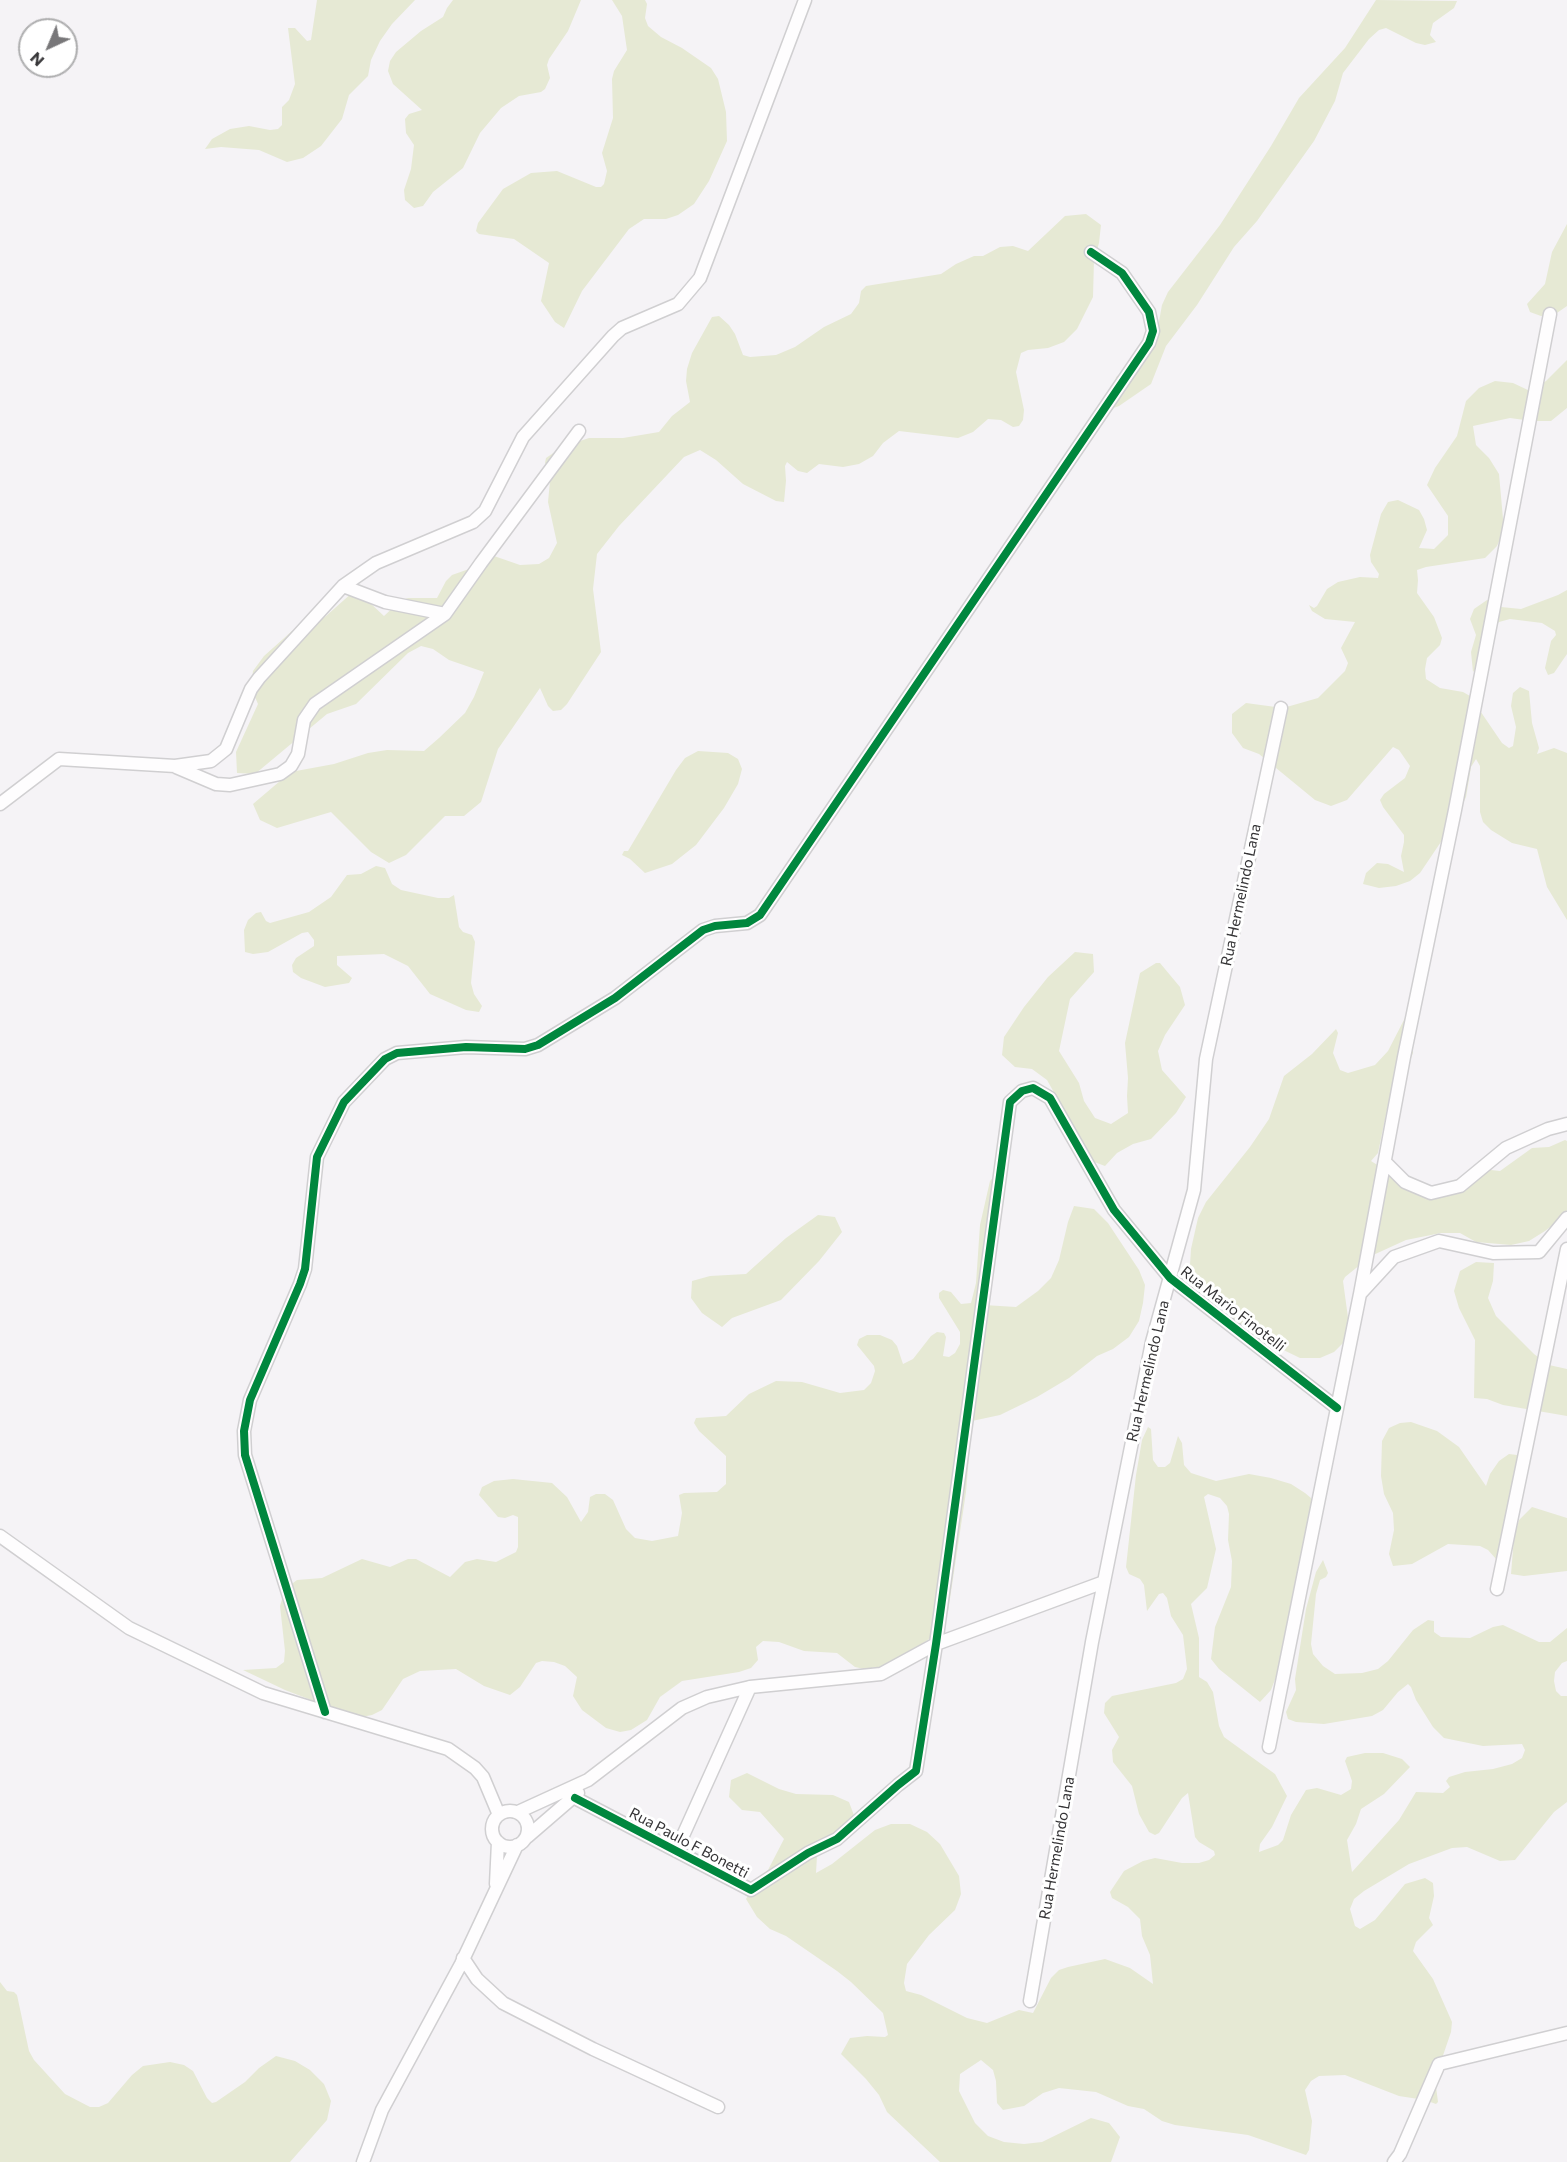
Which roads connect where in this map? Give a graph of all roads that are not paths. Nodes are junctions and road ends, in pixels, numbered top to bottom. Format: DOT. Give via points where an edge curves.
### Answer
graph roads {
  1 [pos="805,0"];
  2 [pos="1091,252"];
  3 [pos="1550,314"];
  4 [pos="579,431"];
  5 [pos="343,586"];
  6 [pos="445,614"];
  7 [pos="1281,708"];
  8 [pos="175,766"];
  9 [pos="0,804"];
  10 [pos="1567,1124"];
  11 [pos="1386,1163"];
  12 [pos="1567,1218"];
  13 [pos="1567,1250"];
  14 [pos="1170,1278"];
  15 [pos="1360,1294"];
  16 [pos="1337,1408"];
  17 [pos="0,1536"];
  18 [pos="1104,1582"];
  19 [pos="1497,1589"];
  20 [pos="936,1644"];
  21 [pos="750,1687"];
  22 [pos="325,1712"];
  23 [pos="1269,1747"];
  24 [pos="588,1780"];
  25 [pos="489,1788"];
  26 [pos="575,1798"];
  27 [pos="515,1812"];
  28 [pos="499,1815"];
  29 [pos="522,1841"];
  30 [pos="498,1842"];
  31 [pos="676,1851"];
  32 [pos="495,1891"];
  33 [pos="463,1958"];
  34 [pos="1030,2001"];
  35 [pos="1567,2033"];
  36 [pos="718,2107"];
  37 [pos="363,2162"];
  38 [pos="1394,2162"];
  1 -- 5 [label="street" via="700,278 678,304 622,328 613,336 523,437 485,511 473,522 376,563"];
  2 -- 22 [label="street" via="1122,273 1149,312 1153,331 1149,344 760,915 747,923 703,930 615,998 538,1045 525,1049 466,1047 397,1053 385,1059 344,1102 317,1157 305,1269 250,1400 244,1431 245,1455"];
  3 -- 11 [label="street"];
  4 -- 6 [label="street"];
  5 -- 6 [label="street" via="385,602"];
  5 -- 8 [label="street" via="251,689 226,749 211,760"];
  6 -- 8 [label="street" via="315,704 304,720 298,754 280,774 216,784"];
  7 -- 14 [label="street, Rua Hermelindo Lana" via="1206,1059 1194,1190"];
  8 -- 9 [label="street" via="59,759"];
  10 -- 11 [label="street" via="1506,1148 1460,1186 1431,1193 1405,1182"];
  11 -- 15 [label="street"];
  12 -- 15 [label="street" via="1539,1252 1493,1253 1439,1241 1394,1257"];
  13 -- 19 [label="street"];
  14 -- 16 [label="street, Rua Mario Finotelli"];
  14 -- 18 [label="street, Rua Hermelindo Lana" via="1152,1342"];
  14 -- 20 [label="street, Rua Mario Finotelli" via="1114,1210 1050,1098 1033,1088 1016,1094 1010,1102"];
  15 -- 16 [label="street"];
  16 -- 23 [label="street"];
  17 -- 22 [label="street" via="129,1628 263,1693"];
  18 -- 20 [label="street"];
  18 -- 34 [label="street, Rua Hermelindo Lana"];
  20 -- 21 [label="street" via="881,1674"];
  20 -- 31 [label="street, Rua Paulo F Bonetti" via="916,1771 837,1839 808,1852 751,1890"];
  21 -- 24 [label="street" via="681,1708"];
  21 -- 31 [label="street"];
  22 -- 25 [label="street" via="448,1749 475,1768"];
  24 -- 26 [label="street"];
  24 -- 27 [label="street"];
  25 -- 27 [label="street"];
  25 -- 28 [label="street"];
  26 -- 29 [label="street"];
  26 -- 31 [label="street, Rua Paulo F Bonetti"];
  27 -- 28 [label="street"];
  27 -- 29 [label="street" via="527,1825"];
  28 -- 30 [label="street" via="493,1829"];
  29 -- 30 [label="street" via="507,1846"];
  29 -- 32 [label="street"];
  30 -- 32 [label="street"];
  32 -- 33 [label="street"];
  33 -- 36 [label="street" via="503,2003"];
  33 -- 37 [label="street" via="382,2110"];
  35 -- 38 [label="street" via="1439,2064"];
}
